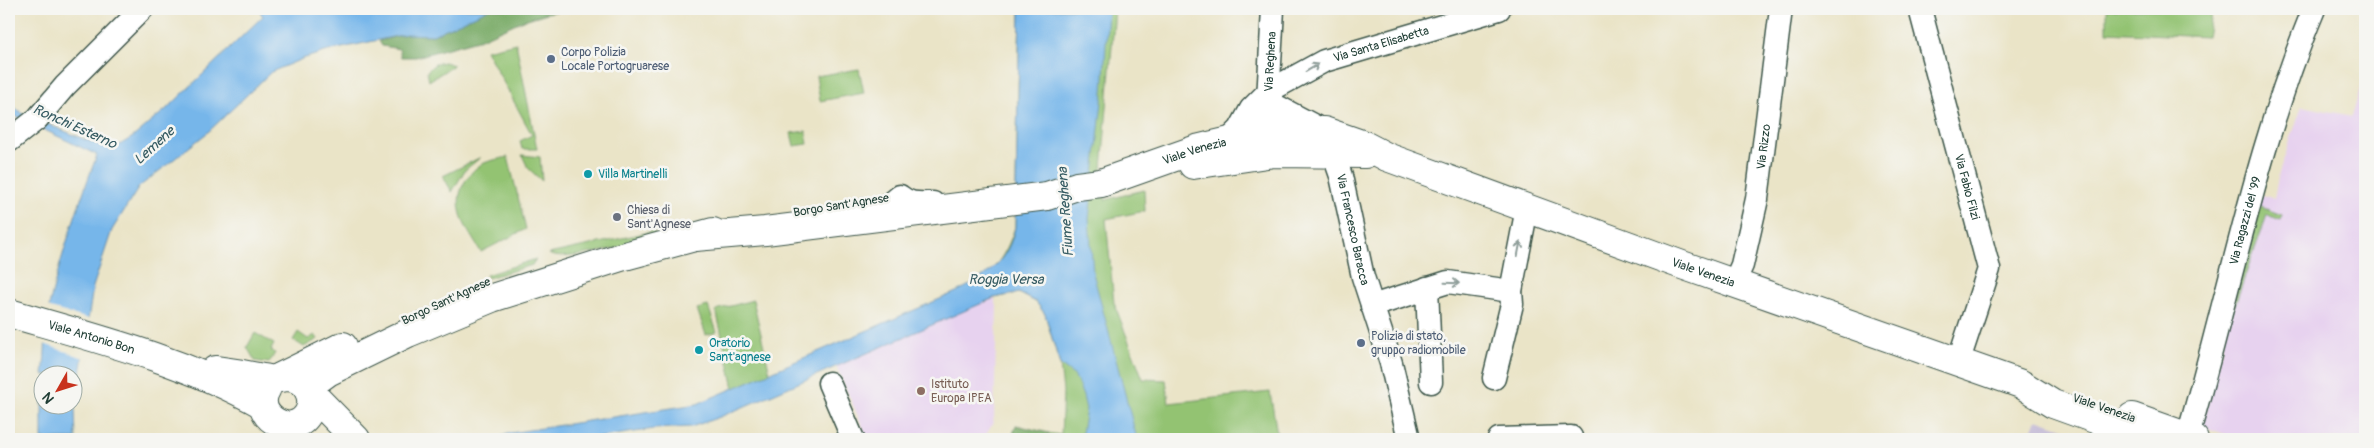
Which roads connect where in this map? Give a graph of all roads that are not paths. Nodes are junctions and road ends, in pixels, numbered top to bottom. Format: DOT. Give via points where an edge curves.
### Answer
graph roads {
  1 [pos="1273,9"];
  2 [pos="1500,9"];
  3 [pos="1782,9"];
  4 [pos="1920,9"];
  5 [pos="2314,9"];
  6 [pos="138,10"];
  7 [pos="1263,109"];
  8 [pos="9,141"];
  9 [pos="1322,145"];
  10 [pos="1189,165"];
  11 [pos="1128,174"];
  12 [pos="900,196"];
  13 [pos="998,196"];
  14 [pos="970,205"];
  15 [pos="1527,208"];
  16 [pos="799,227"];
  17 [pos="695,237"];
  18 [pos="621,257"];
  19 [pos="1734,283"];
  20 [pos="1427,288"];
  21 [pos="1511,291"];
  22 [pos="1372,306"];
  23 [pos="9,313"];
  24 [pos="175,363"];
  25 [pos="1958,363"];
  26 [pos="1494,378"];
  27 [pos="277,379"];
  28 [pos="1431,382"];
  29 [pos="829,383"];
  30 [pos="309,391"];
  31 [pos="2047,394"];
  32 [pos="262,404"];
  33 [pos="289,429"];
  34 [pos="1571,437"];
  35 [pos="2189,438"];
  36 [pos="335,439"];
  37 [pos="356,439"];
  38 [pos="853,439"];
  39 [pos="1409,439"];
  40 [pos="1499,439"];
  41 [pos="2150,439"];
  1 -- 7 [label="street, Via Reghena"];
  7 -- 2 [label="street, Via Santa Elisabetta, one-way" via="1324,61"];
  3 -- 19 [label="street, Via Rizzo" via="1757,199 1742,265"];
  4 -- 25 [label="street, Via Fabio Filzi" via="1989,269"];
  5 -- 35 [label="street, Via Ragazzi del '99" via="2269,135"];
  6 -- 8 [label="street" via="33,122"];
  7 -- 9 [label="main road, Viale Venezia"];
  7 -- 10 [label="street, Viale Venezia" via="1244,149 1205,156"];
  7 -- 11 [label="main road, Viale Venezia" via="1229,140"];
  9 -- 10 [label="main road, Viale Venezia"];
  9 -- 15 [label="main road, Viale Venezia" via="1387,157"];
  9 -- 22 [label="street, Via Francesco Baracca" via="1341,176"];
  10 -- 11 [label="main road, Viale Venezia"];
  11 -- 13 [label="main road, Viale Venezia" via="1089,185 1042,184"];
  12 -- 13 [label="main road, Borgo Sant'Agnese"];
  12 -- 14 [label="street, Borgo Sant'Agnese" via="917,204 950,201"];
  12 -- 16 [label="street, Borgo Sant'Agnese" via="890,206 879,210 829,214"];
  12 -- 17 [label="main road, Borgo Sant'Agnese" via="777,214"];
  13 -- 14 [label="main road, Borgo Sant'Agnese"];
  14 -- 16 [label="main road, Borgo Sant'Agnese"];
  15 -- 19 [label="main road, Viale Venezia"];
  21 -- 15 [label="street, one-way"];
  16 -- 17 [label="main road, Borgo Sant'Agnese"];
  17 -- 18 [label="main road, Borgo Sant'Agnese"];
  18 -- 27 [label="main road, Borgo Sant'Agnese" via="546,265 502,276 324,354"];
  18 -- 30 [label="main road, Borgo Sant'Agnese" via="502,294 437,320 340,366 317,380"];
  19 -- 25 [label="main road, Viale Venezia"];
  20 -- 21 [label="street, one-way" via="1448,282"];
  20 -- 22 [label="street"];
  20 -- 28 [label="street"];
  21 -- 26 [label="street" via="1512,304"];
  22 -- 39 [label="street, Via Francesco Baracca" via="1391,363"];
  23 -- 24 [label="main road, Viale Antonio Bon"];
  24 -- 27 [label="main road, Viale Antonio Bon"];
  24 -- 32 [label="main road, Viale Antonio Bon"];
  25 -- 31 [label="main road, Viale Venezia"];
  27 -- 30 [label="main road" via="294,378"];
  27 -- 32 [label="main road" via="265,390"];
  29 -- 38 [label="street"];
  30 -- 33 [label="main road" via="310,407"];
  30 -- 37 [label="main road"];
  31 -- 35 [label="main road, Viale Venezia"];
  31 -- 41 [label="main road, Viale Venezia"];
  32 -- 33 [label="main road" via="269,418"];
  33 -- 36 [label="main road"];
  34 -- 40 [label="street"];
}
